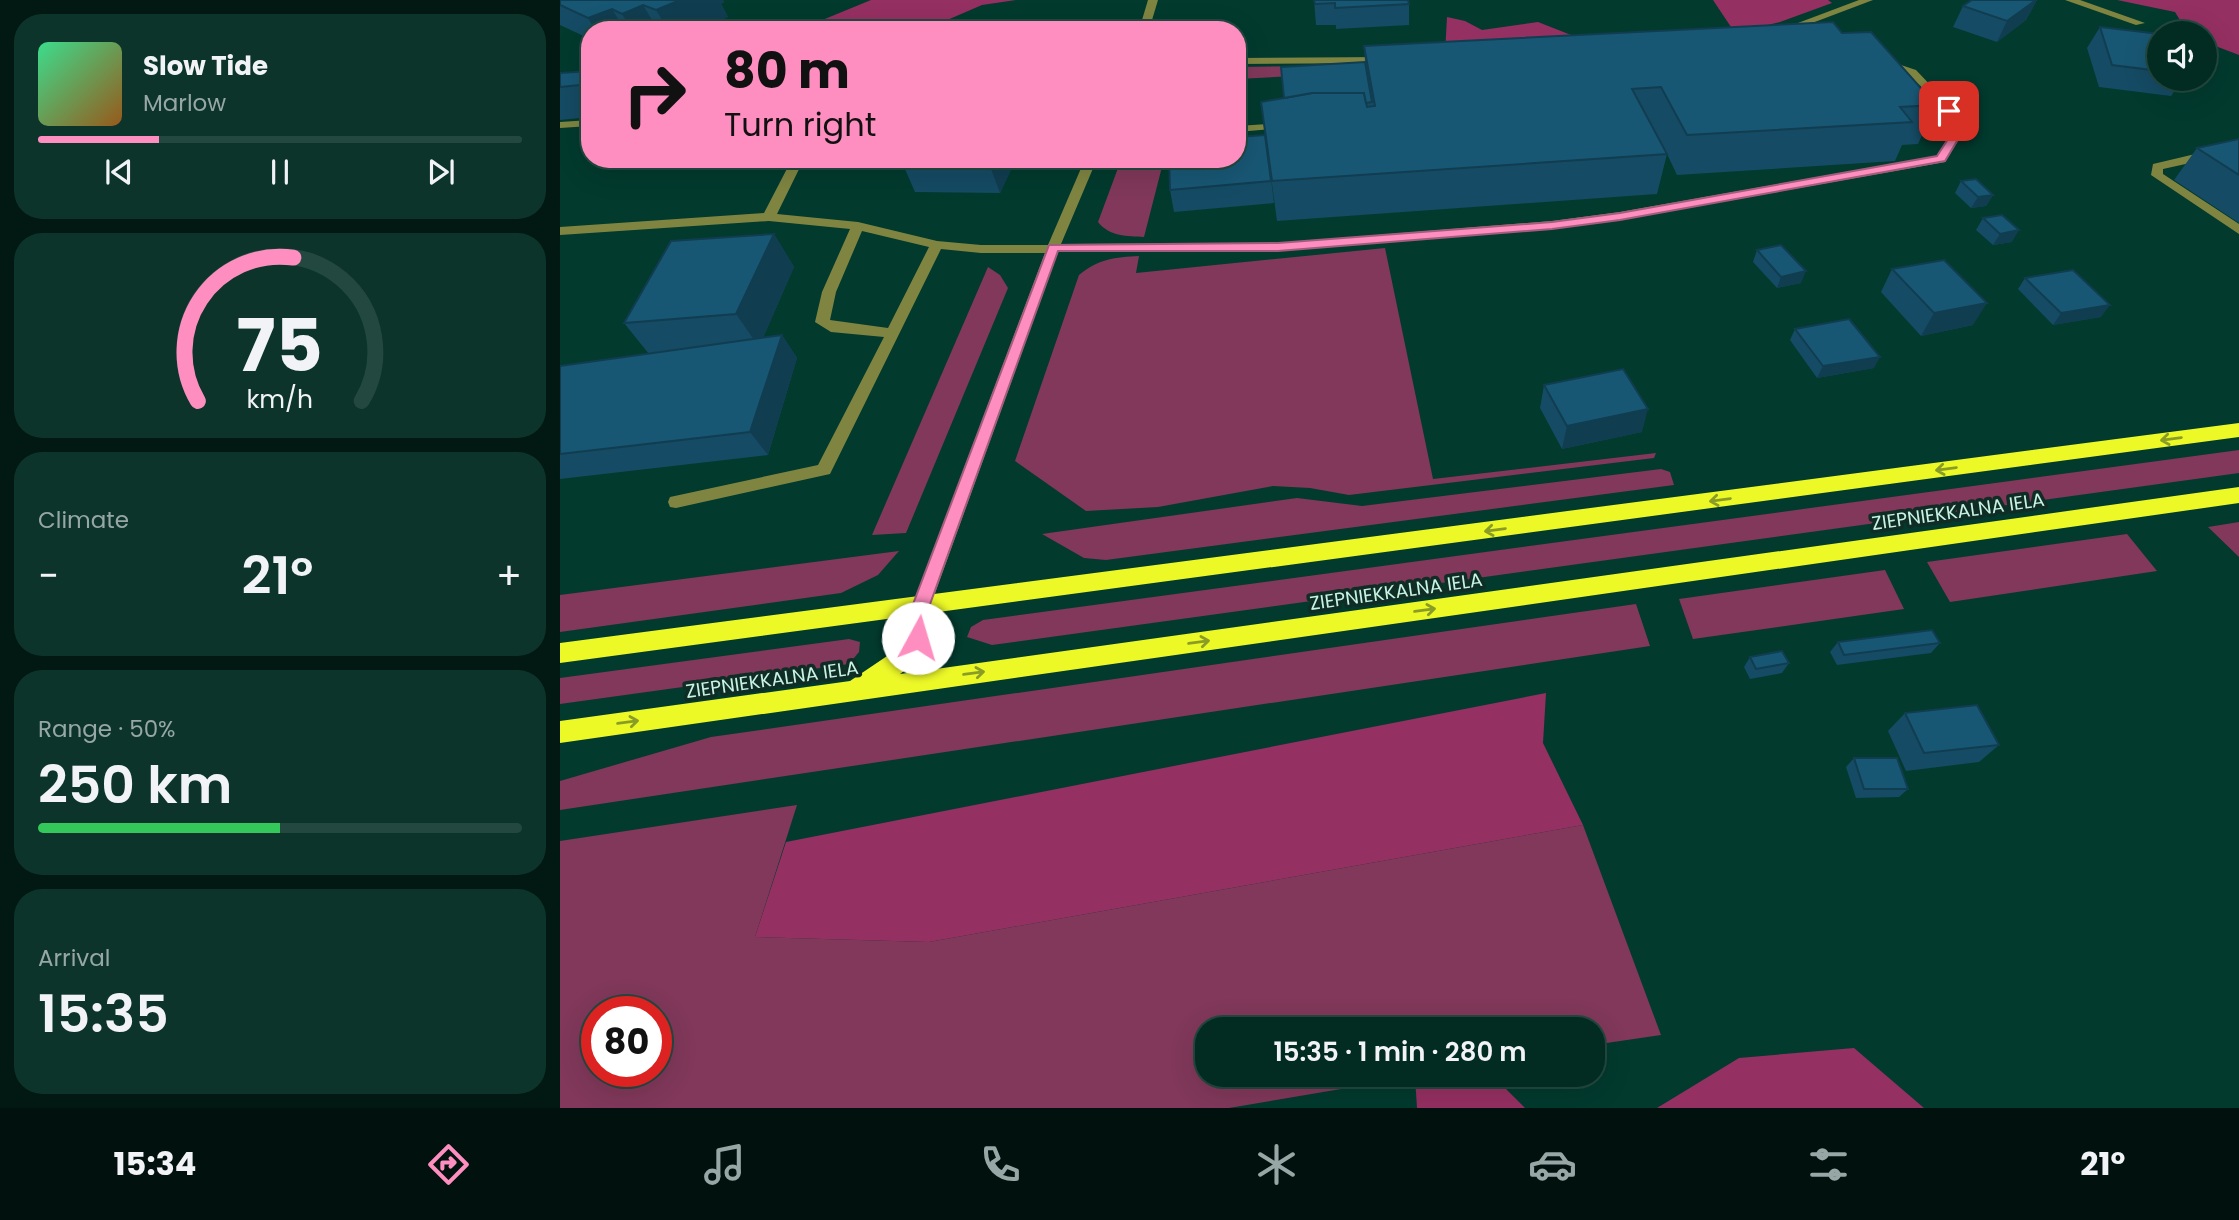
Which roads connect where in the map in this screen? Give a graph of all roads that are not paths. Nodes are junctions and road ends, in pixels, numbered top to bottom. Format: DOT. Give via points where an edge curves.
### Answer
graph roads {
  1 [pos="1153,0"];
  2 [pos="1868,0"];
  3 [pos="2070,0"];
  4 [pos="1147,21"];
  5 [pos="2140,23"];
  6 [pos="1786,30"];
  7 [pos="1768,36"];
  8 [pos="1809,37"];
  9 [pos="1404,60"];
  10 [pos="1876,60"];
  11 [pos="1246,61"];
  12 [pos="581,124"];
  13 [pos="560,125"];
  14 [pos="1268,127"];
  15 [pos="1246,128"];
  16 [pos="2239,162"];
  17 [pos="794,168"];
  18 [pos="1087,168"];
  19 [pos="769,217"];
  20 [pos="858,226"];
  21 [pos="2239,230"];
  22 [pos="560,231"];
  23 [pos="937,245"];
  24 [pos="1054,248"];
  25 [pos="890,334"];
  26 [pos="2239,430"];
  27 [pos="2239,495"];
  28 [pos="676,502"];
  29 [pos="921,607"];
  30 [pos="560,653"];
  31 [pos="851,691"];
  32 [pos="560,732"];
  1 -- 4 [label="street"];
  2 -- 6 [label="street"];
  3 -- 5 [label="street"];
  6 -- 7 [label="street"];
  6 -- 8 [label="street"];
  9 -- 11 [label="street"];
  10 -- 24 [label="street" via="1912,72 1949,111 1955,136 1941,159 1552,225 1278,247"];
  12 -- 13 [label="street"];
  14 -- 15 [label="street"];
  16 -- 21 [label="street" via="2208,155 2157,167 2157,175"];
  17 -- 19 [label="street"];
  18 -- 24 [label="street"];
  19 -- 20 [label="street"];
  19 -- 22 [label="street"];
  20 -- 23 [label="street"];
  20 -- 25 [label="street" via="822,322"];
  23 -- 24 [label="street"];
  23 -- 25 [label="street"];
  24 -- 29 [label="street"];
  25 -- 28 [label="street" via="824,470"];
  26 -- 29 [label="highway, one-way"];
  31 -- 27 [label="highway, ZIEPNIEKKALNA IELA, one-way"];
  29 -- 30 [label="highway"];
  29 -- 31 [label="highway" via="918,638 904,658"];
  32 -- 31 [label="highway, ZIEPNIEKKALNA IELA, one-way"];
}
